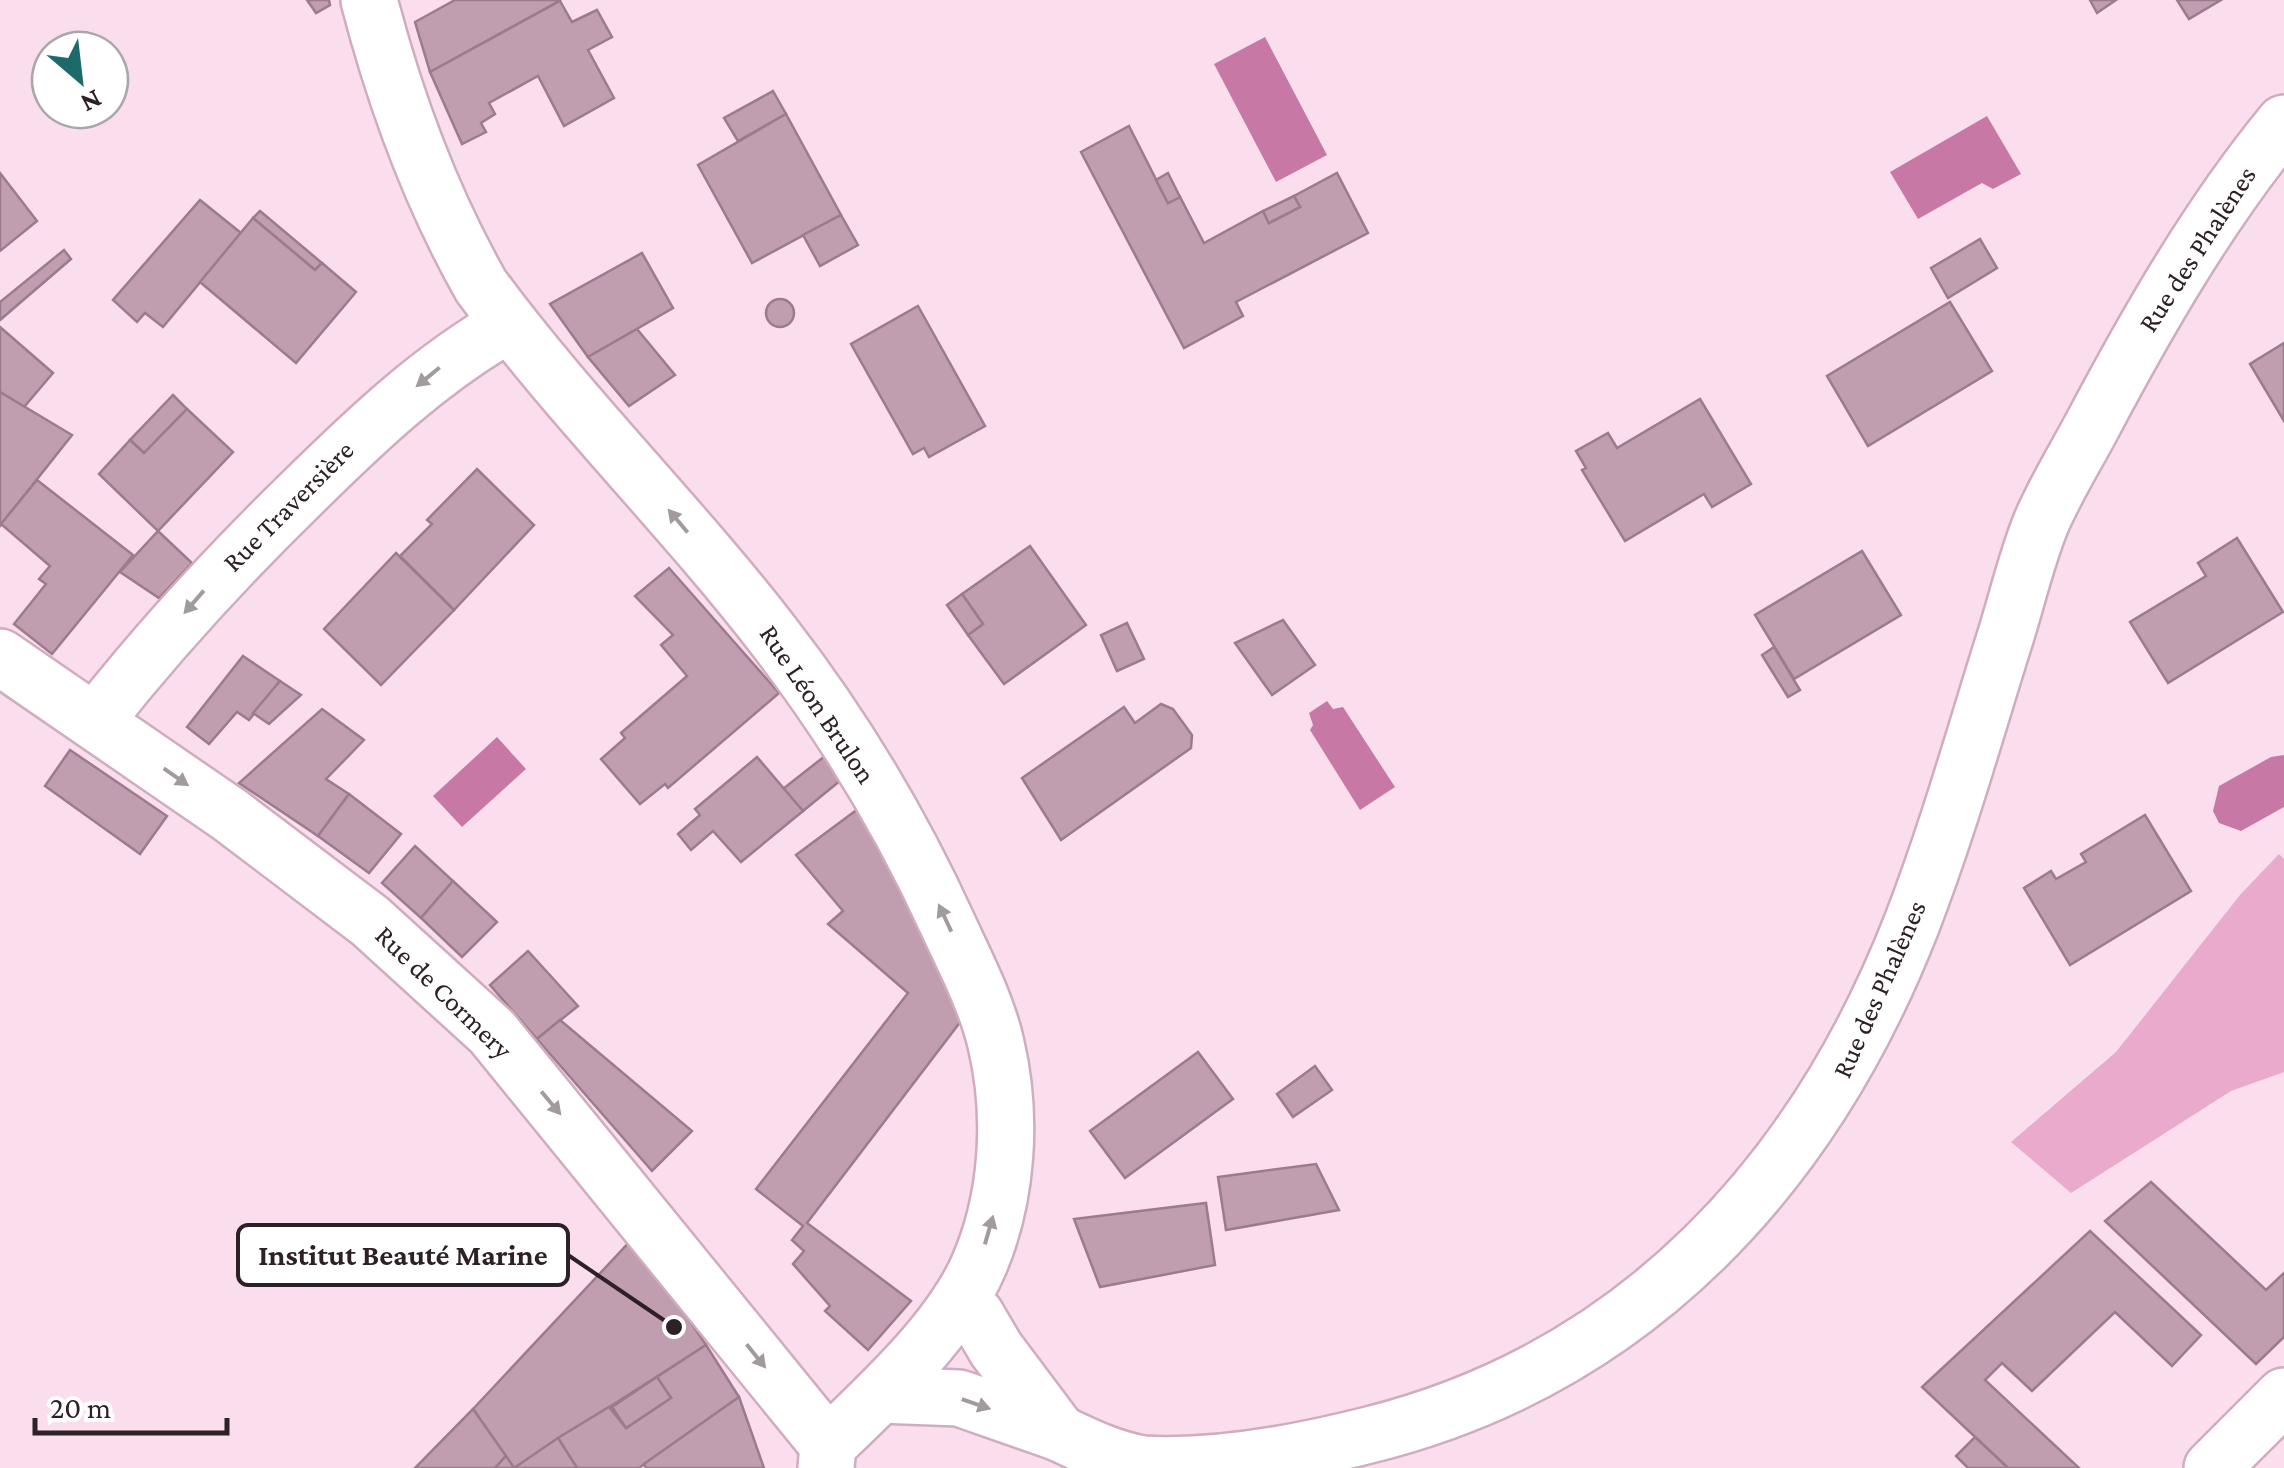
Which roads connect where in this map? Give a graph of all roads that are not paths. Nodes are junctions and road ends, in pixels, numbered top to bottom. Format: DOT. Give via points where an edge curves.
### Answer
graph roads {
  1 [pos="368,0"];
  2 [pos="2284,123"];
  3 [pos="509,324"];
  4 [pos="0,657"];
  5 [pos="96,720"];
  6 [pos="960,1300"];
  7 [pos="880,1394"];
  8 [pos="2284,1396"];
  9 [pos="1059,1433"];
  10 [pos="827,1457"];
  11 [pos="2212,1468"];
  1 -- 3 [label="main road, Rue Léon Brulon" via="419,162 452,234"];
  2 -- 9 [label="main road, Rue des Phalènes" via="2131,352 2040,524 1913,922 1831,1094 1741,1212 1626,1316 1549,1365 1422,1421 1258,1462 1211,1464 1148,1466"];
  3 -- 5 [label="main road, Rue Traversière, one-way" via="453,356 378,417 218,576"];
  6 -- 3 [label="main road, Rue Léon Brulon, one-way" via="992,1220 1006,1128 996,1043 914,852 774,636"];
  4 -- 5 [label="main road, Rue de Cormery"];
  5 -- 10 [label="main road, Rue de Cormery, one-way" via="370,921 492,1032"];
  6 -- 7 [label="main road, Rue Léon Brulon"];
  6 -- 9 [label="main road, Rue des Phalènes"];
  7 -- 9 [label="main road, Rue des Phalènes, one-way" via="959,1398"];
  7 -- 10 [label="main road, Rue Léon Brulon"];
  8 -- 11 [label="main road"];
}
